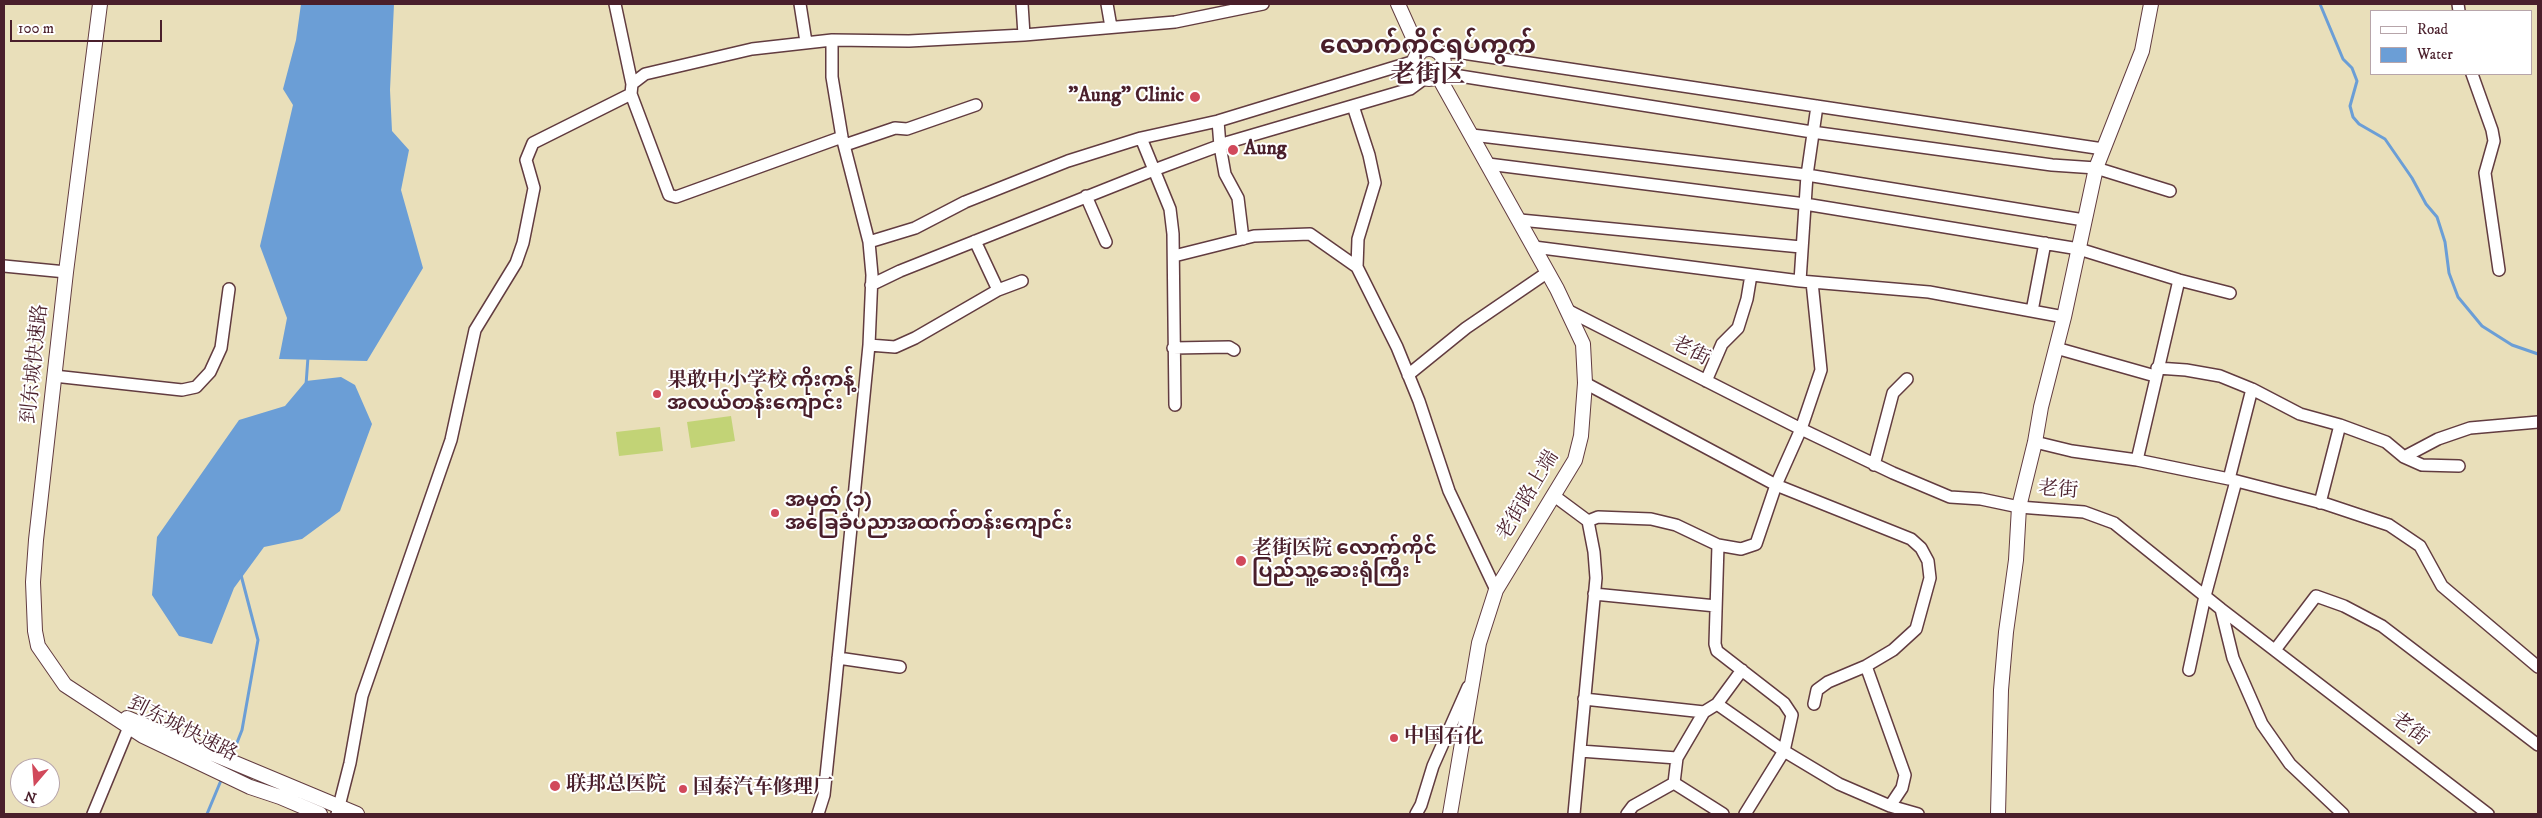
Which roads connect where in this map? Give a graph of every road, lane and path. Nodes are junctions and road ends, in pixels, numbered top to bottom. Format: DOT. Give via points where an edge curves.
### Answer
graph roads {
  1 [pos="100,4"];
  2 [pos="615,4"];
  3 [pos="800,4"];
  4 [pos="1022,4"];
  5 [pos="1107,4"];
  6 [pos="1263,4"];
  7 [pos="1398,4"];
  8 [pos="2151,4"];
  9 [pos="1111,27"];
  10 [pos="1024,35"];
  11 [pos="832,40"];
  12 [pos="806,42"];
  13 [pos="1439,53"];
  14 [pos="1417,57"];
  15 [pos="2472,75"];
  16 [pos="1435,76"];
  17 [pos="631,89"];
  18 [pos="976,105"];
  19 [pos="1353,106"];
  20 [pos="1817,106"];
  21 [pos="1218,121"];
  22 [pos="1812,132"];
  23 [pos="1472,135"];
  24 [pos="1141,138"];
  25 [pos="844,141"];
  26 [pos="1220,146"];
  27 [pos="2103,149"];
  28 [pos="1488,164"];
  29 [pos="2096,168"];
  30 [pos="1154,170"];
  31 [pos="1807,175"];
  32 [pos="2170,190"];
  33 [pos="1086,196"];
  34 [pos="1805,204"];
  35 [pos="1520,220"];
  36 [pos="2084,220"];
  37 [pos="1243,239"];
  38 [pos="975,241"];
  39 [pos="869,242"];
  40 [pos="1106,242"];
  41 [pos="2045,243"];
  42 [pos="1534,247"];
  43 [pos="1801,247"];
  44 [pos="2079,249"];
  45 [pos="1174,256"];
  46 [pos="4,266"];
  47 [pos="1357,267"];
  48 [pos="2499,270"];
  49 [pos="66,272"];
  50 [pos="1548,272"];
  51 [pos="1751,275"];
  52 [pos="2180,280"];
  53 [pos="1022,281"];
  54 [pos="1806,282"];
  55 [pos="871,285"];
  56 [pos="229,289"];
  57 [pos="998,290"];
  58 [pos="2230,293"];
  59 [pos="1567,310"];
  60 [pos="2032,311"];
  61 [pos="2064,317"];
  62 [pos="869,345"];
  63 [pos="1173,348"];
  64 [pos="2056,348"];
  65 [pos="1234,350"];
  66 [pos="2156,372"];
  67 [pos="1408,375"];
  68 [pos="54,376"];
  69 [pos="1907,379"];
  70 [pos="1706,381"];
  71 [pos="1585,383"];
  72 [pos="2252,389"];
  73 [pos="1175,405"];
  74 [pos="2538,422"];
  75 [pos="2340,425"];
  76 [pos="1801,429"];
  77 [pos="2035,442"];
  78 [pos="2404,457"];
  79 [pos="2136,460"];
  80 [pos="1874,464"];
  81 [pos="2459,466"];
  82 [pos="2233,480"];
  83 [pos="1776,485"];
  84 [pos="1553,495"];
  85 [pos="2320,502"];
  86 [pos="2019,507"];
  87 [pos="1588,521"];
  88 [pos="1718,545"];
  89 [pos="1496,590"];
  90 [pos="1594,594"];
  91 [pos="2205,596"];
  92 [pos="1716,606"];
  93 [pos="2221,609"];
  94 [pos="2274,650"];
  95 [pos="838,658"];
  96 [pos="1866,666"];
  97 [pos="900,667"];
  98 [pos="2538,667"];
  99 [pos="1742,670"];
  100 [pos="2189,670"];
  101 [pos="1473,676"];
  102 [pos="1584,699"];
  103 [pos="1718,704"];
  104 [pos="1814,704"];
  105 [pos="96,706"];
  106 [pos="1704,712"];
  107 [pos="129,727"];
  108 [pos="2538,745"];
  109 [pos="1580,751"];
  110 [pos="1784,751"];
  111 [pos="1677,758"];
  112 [pos="1674,783"];
  113 [pos="1890,806"];
  114 [pos="338,811"];
  115 [pos="93,814"];
  116 [pos="320,814"];
  117 [pos="357,814"];
  118 [pos="818,814"];
  119 [pos="1416,814"];
  120 [pos="1450,814"];
  121 [pos="1574,814"];
  122 [pos="1627,814"];
  123 [pos="1723,814"];
  124 [pos="1745,814"];
  125 [pos="1918,814"];
  126 [pos="1998,814"];
  127 [pos="2343,814"];
  128 [pos="2488,814"];
  1 -- 49 [label="main road, 到东城快速路"];
  2 -- 17 [label="street"];
  3 -- 12 [label="street"];
  4 -- 10 [label="street"];
  5 -- 9 [label="street"];
  6 -- 9 [label="street" via="1175,22"];
  7 -- 14 [label="main road"];
  8 -- 27 [label="main road" via="2142,51"];
  9 -- 10 [label="street"];
  10 -- 11 [label="street" via="909,41"];
  11 -- 12 [label="street"];
  11 -- 25 [label="street" via="832,77"];
  12 -- 17 [label="street" via="752,49 645,74"];
  13 -- 14 [label="main road" via="1429,49"];
  13 -- 16 [label="main road" via="1444,62"];
  13 -- 20 [label="street" via="1456,52"];
  14 -- 16 [label="main road" via="1418,73"];
  14 -- 21 [label="street"];
  15 -- 48 [label="street" via="2494,141 2485,173"];
  16 -- 19 [label="street" via="1410,89"];
  16 -- 22 [label="street"];
  16 -- 23 [label="main road, 老街路上端"];
  17 -- 25 [label="street" via="669,195 676,197"];
  17 -- 114 [label="street" via="533,142 526,160 534,188 523,243 516,263 475,330 451,440 362,696"];
  18 -- 25 [label="street" via="907,129 895,128"];
  19 -- 26 [label="street"];
  19 -- 47 [label="street" via="1375,183 1358,239"];
  20 -- 22 [label="street"];
  20 -- 27 [label="street"];
  21 -- 24 [label="street"];
  21 -- 26 [label="street"];
  22 -- 29 [label="street" via="2052,165"];
  22 -- 31 [label="street"];
  23 -- 28 [label="main road, 老街路上端"];
  23 -- 31 [label="street"];
  24 -- 30 [label="street"];
  24 -- 39 [label="street" via="1068,161 965,202 915,228"];
  25 -- 39 [label="street"];
  26 -- 30 [label="street"];
  26 -- 37 [label="street" via="1225,174 1238,198"];
  27 -- 29 [label="main road"];
  28 -- 34 [label="street"];
  28 -- 35 [label="main road, 老街路上端"];
  29 -- 32 [label="street"];
  29 -- 36 [label="main road"];
  30 -- 33 [label="street"];
  30 -- 45 [label="street" via="1170,209"];
  31 -- 34 [label="street"];
  31 -- 36 [label="street"];
  33 -- 38 [label="street"];
  33 -- 40 [label="street"];
  34 -- 41 [label="street"];
  34 -- 43 [label="street"];
  35 -- 42 [label="main road, 老街路上端"];
  35 -- 43 [label="street"];
  36 -- 44 [label="main road"];
  37 -- 45 [label="street"];
  37 -- 47 [label="street" via="1273,234 1310,234"];
  38 -- 55 [label="street"];
  38 -- 57 [label="street"];
  39 -- 55 [label="street"];
  41 -- 44 [label="street"];
  41 -- 60 [label="street"];
  42 -- 50 [label="main road, 老街路上端"];
  42 -- 51 [label="street"];
  43 -- 54 [label="street"];
  44 -- 52 [label="street"];
  44 -- 61 [label="main road"];
  45 -- 63 [label="street"];
  46 -- 49 [label="street"];
  47 -- 67 [label="street"];
  49 -- 68 [label="main road, 到东城快速路"];
  50 -- 59 [label="main road, 老街路上端"];
  50 -- 67 [label="street" via="1466,328"];
  51 -- 54 [label="street"];
  51 -- 70 [label="street" via="1738,328 1722,344"];
  52 -- 58 [label="street"];
  52 -- 66 [label="street"];
  53 -- 57 [label="street"];
  54 -- 60 [label="street" via="1929,292"];
  54 -- 76 [label="street" via="1821,370"];
  55 -- 62 [label="street"];
  56 -- 68 [label="street" via="221,348 210,372 196,387 182,390"];
  57 -- 62 [label="street" via="895,347"];
  59 -- 70 [label="street, 老街"];
  59 -- 71 [label="main road, 老街路上端" via="1583,344"];
  60 -- 61 [label="street"];
  61 -- 64 [label="main road"];
  62 -- 95 [label="street"];
  63 -- 65 [label="street" via="1227,347"];
  63 -- 73 [label="street"];
  64 -- 66 [label="street"];
  64 -- 77 [label="main road"];
  66 -- 72 [label="street" via="2186,370 2220,376"];
  66 -- 79 [label="street"];
  67 -- 89 [label="street" via="1450,491"];
  68 -- 105 [label="main road, 到东城快速路" via="36,540 33,582 35,631 38,646 52,670 65,685"];
  69 -- 80 [label="street" via="1893,393"];
  70 -- 76 [label="street, 老街"];
  71 -- 83 [label="street"];
  71 -- 84 [label="main road, 老街路上端" via="1581,436 1575,460"];
  72 -- 75 [label="street" via="2300,414"];
  72 -- 82 [label="street"];
  74 -- 78 [label="street" via="2470,428 2438,438"];
  75 -- 78 [label="street" via="2386,442"];
  75 -- 85 [label="street"];
  76 -- 80 [label="street, 老街"];
  76 -- 83 [label="street"];
  77 -- 79 [label="street"];
  77 -- 86 [label="main road"];
  78 -- 81 [label="street" via="2422,465"];
  79 -- 82 [label="street"];
  80 -- 86 [label="street, 老街" via="1950,497"];
  82 -- 85 [label="street"];
  82 -- 91 [label="street"];
  83 -- 88 [label="street" via="1756,544 1742,549"];
  83 -- 96 [label="street" via="1910,539 1921,548 1928,561 1930,578 1916,629 1892,650"];
  84 -- 87 [label="street"];
  84 -- 89 [label="main road, 老街路上端"];
  85 -- 98 [label="street" via="2390,525 2420,546 2442,586"];
  86 -- 91 [label="street, 老街" via="2084,512 2114,523"];
  86 -- 126 [label="main road" via="2001,690"];
  87 -- 88 [label="street" via="1598,517 1651,519 1676,525"];
  87 -- 90 [label="street" via="1594,552"];
  88 -- 92 [label="street"];
  89 -- 101 [label="main road, 老街路上端" via="1479,643"];
  90 -- 92 [label="street"];
  90 -- 102 [label="street"];
  91 -- 93 [label="street, 老街"];
  91 -- 100 [label="street"];
  92 -- 99 [label="street" via="1715,644"];
  93 -- 94 [label="street, 老街"];
  93 -- 127 [label="street" via="2233,658 2262,724 2290,764"];
  94 -- 108 [label="street" via="2316,596 2344,606 2382,626"];
  94 -- 128 [label="street, 老街"];
  95 -- 97 [label="street"];
  95 -- 118 [label="street" via="824,795"];
  96 -- 104 [label="street" via="1817,690"];
  96 -- 113 [label="street" via="1905,775 1902,788"];
  99 -- 103 [label="street"];
  99 -- 110 [label="street" via="1790,709 1792,715"];
  101 -- 119 [label="street" via="1433,766"];
  101 -- 120 [label="main road, 老街路上端"];
  102 -- 106 [label="street"];
  102 -- 109 [label="street"];
  103 -- 106 [label="street"];
  103 -- 110 [label="street"];
  105 -- 107 [label="main road, 到东城快速路"];
  105 -- 114 [label="main road, 到东城快速路" via="162,731"];
  106 -- 111 [label="street"];
  107 -- 115 [label="street"];
  107 -- 116 [label="main road, 到东城快速路" via="212,770"];
  109 -- 111 [label="street"];
  109 -- 121 [label="street"];
  110 -- 113 [label="street" via="1839,784"];
  110 -- 124 [label="street"];
  111 -- 112 [label="street"];
  112 -- 122 [label="street" via="1633,806"];
  112 -- 123 [label="street"];
  113 -- 125 [label="street"];
  114 -- 117 [label="main road, 到东城快速路"];
}
